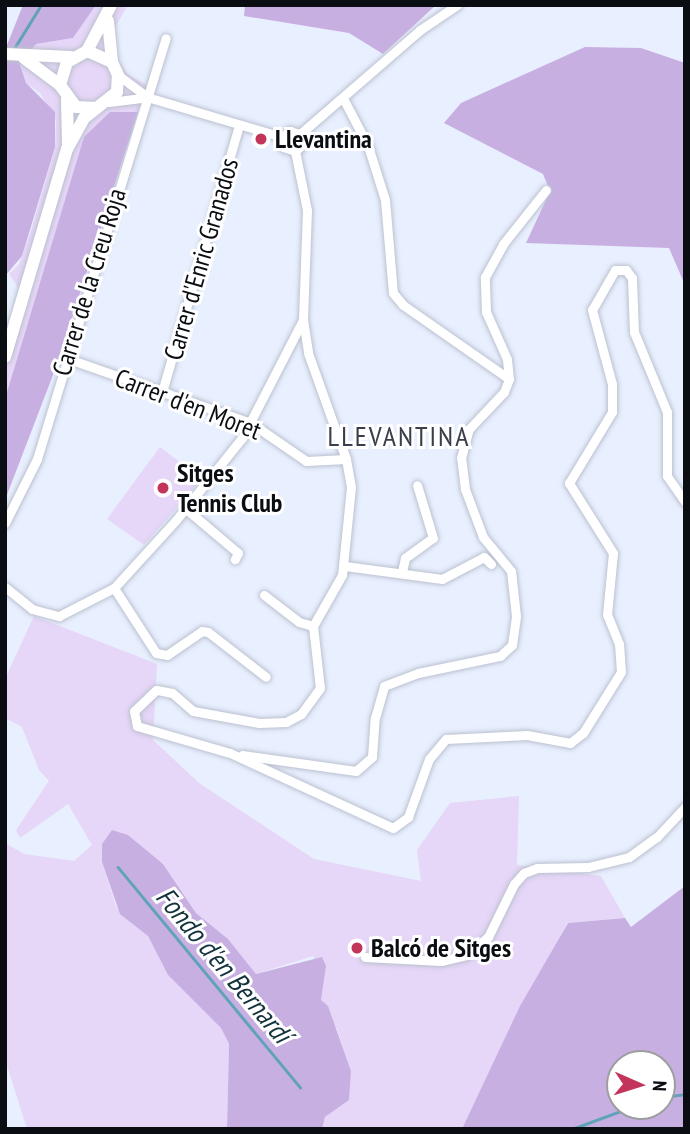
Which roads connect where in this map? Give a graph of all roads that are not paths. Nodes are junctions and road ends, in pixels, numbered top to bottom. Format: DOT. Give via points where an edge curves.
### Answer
graph roads {
  1 [pos="457,5"];
  2 [pos="110,8"];
  3 [pos="166,38"];
  4 [pos="87,51"];
  5 [pos="5,54"];
  6 [pos="20,56"];
  7 [pos="71,57"];
  8 [pos="112,62"];
  9 [pos="118,75"];
  10 [pos="60,85"];
  11 [pos="147,97"];
  12 [pos="67,99"];
  13 [pos="344,100"];
  14 [pos="109,102"];
  15 [pos="96,108"];
  16 [pos="239,126"];
  17 [pos="300,134"];
  18 [pos="282,137"];
  19 [pos="67,149"];
  20 [pos="295,152"];
  21 [pos="546,190"];
  22 [pos="303,320"];
  23 [pos="5,356"];
  24 [pos="66,358"];
  25 [pos="509,379"];
  26 [pos="162,391"];
  27 [pos="251,423"];
  28 [pos="346,460"];
  29 [pos="416,485"];
  30 [pos="685,502"];
  31 [pos="186,509"];
  32 [pos="5,523"];
  33 [pos="235,559"];
  34 [pos="491,564"];
  35 [pos="345,566"];
  36 [pos="402,572"];
  37 [pos="5,587"];
  38 [pos="114,587"];
  39 [pos="264,595"];
  40 [pos="313,626"];
  41 [pos="266,677"];
  42 [pos="230,753"];
  43 [pos="685,807"];
  44 [pos="365,957"];
  1 -- 13 [label="street" via="421,30"];
  2 -- 4 [label="main road"];
  2 -- 8 [label="main road"];
  3 -- 11 [label="street, Carrer de la Creu Roja"];
  4 -- 7 [label="main road"];
  4 -- 8 [label="main road"];
  5 -- 6 [label="main road"];
  6 -- 7 [label="main road"];
  6 -- 10 [label="main road"];
  7 -- 10 [label="main road"];
  8 -- 9 [label="main road"];
  9 -- 11 [label="street"];
  9 -- 14 [label="main road" via="117,92"];
  10 -- 12 [label="main road"];
  11 -- 14 [label="street"];
  11 -- 16 [label="street"];
  11 -- 24 [label="street, Carrer de la Creu Roja"];
  12 -- 15 [label="main road" via="83,109"];
  12 -- 19 [label="main road"];
  13 -- 17 [label="street" via="331,104"];
  13 -- 25 [label="street" via="369,146 385,200 393,293 403,305"];
  14 -- 15 [label="main road"];
  15 -- 19 [label="main road" via="84,118"];
  16 -- 18 [label="street"];
  16 -- 26 [label="street, Carrer d'Enric Granados"];
  17 -- 18 [label="street" via="289,131"];
  17 -- 20 [label="street" via="303,144"];
  18 -- 20 [label="street" via="283,147"];
  19 -- 23 [label="main road"];
  20 -- 22 [label="street" via="307,210"];
  21 -- 25 [label="street" via="503,244 485,277 486,312 507,359"];
  22 -- 27 [label="street"];
  22 -- 28 [label="street" via="308,353"];
  24 -- 26 [label="street, Carrer d'en Moret"];
  24 -- 32 [label="street, Carrer de la Creu Roja" via="37,459"];
  25 -- 42 [label="street" via="504,392 469,429 461,473 482,537 511,571 516,616 512,645 500,656 418,673 384,686 375,718 372,757 356,771"];
  26 -- 27 [label="street, Carrer d'en Moret"];
  27 -- 28 [label="street, Carrer d'en Moret" via="306,461"];
  27 -- 31 [label="street"];
  28 -- 35 [label="street" via="351,517"];
  29 -- 36 [label="street" via="433,538 405,558"];
  30 -- 42 [label="street" via="667,476 667,412 634,332 629,273 615,270 592,310 612,384 612,412 569,482 613,553 607,615 622,659 617,683 583,733 570,743 527,735 454,736 440,741 413,808 398,828"];
  31 -- 33 [label="street" via="238,553"];
  31 -- 38 [label="street"];
  34 -- 36 [label="street" via="484,556 442,579"];
  35 -- 36 [label="street"];
  35 -- 40 [label="street"];
  37 -- 38 [label="street" via="33,609 59,616"];
  38 -- 41 [label="street" via="156,653 167,655 202,631 208,632"];
  39 -- 40 [label="street" via="299,622"];
  40 -- 42 [label="street" via="321,676 316,698 302,714 286,722 234,721 193,711 172,693 156,690 134,711 137,726"];
  43 -- 44 [label="street" via="657,837 629,857 588,867 537,868 524,873 488,937 467,955 441,961"];
}
